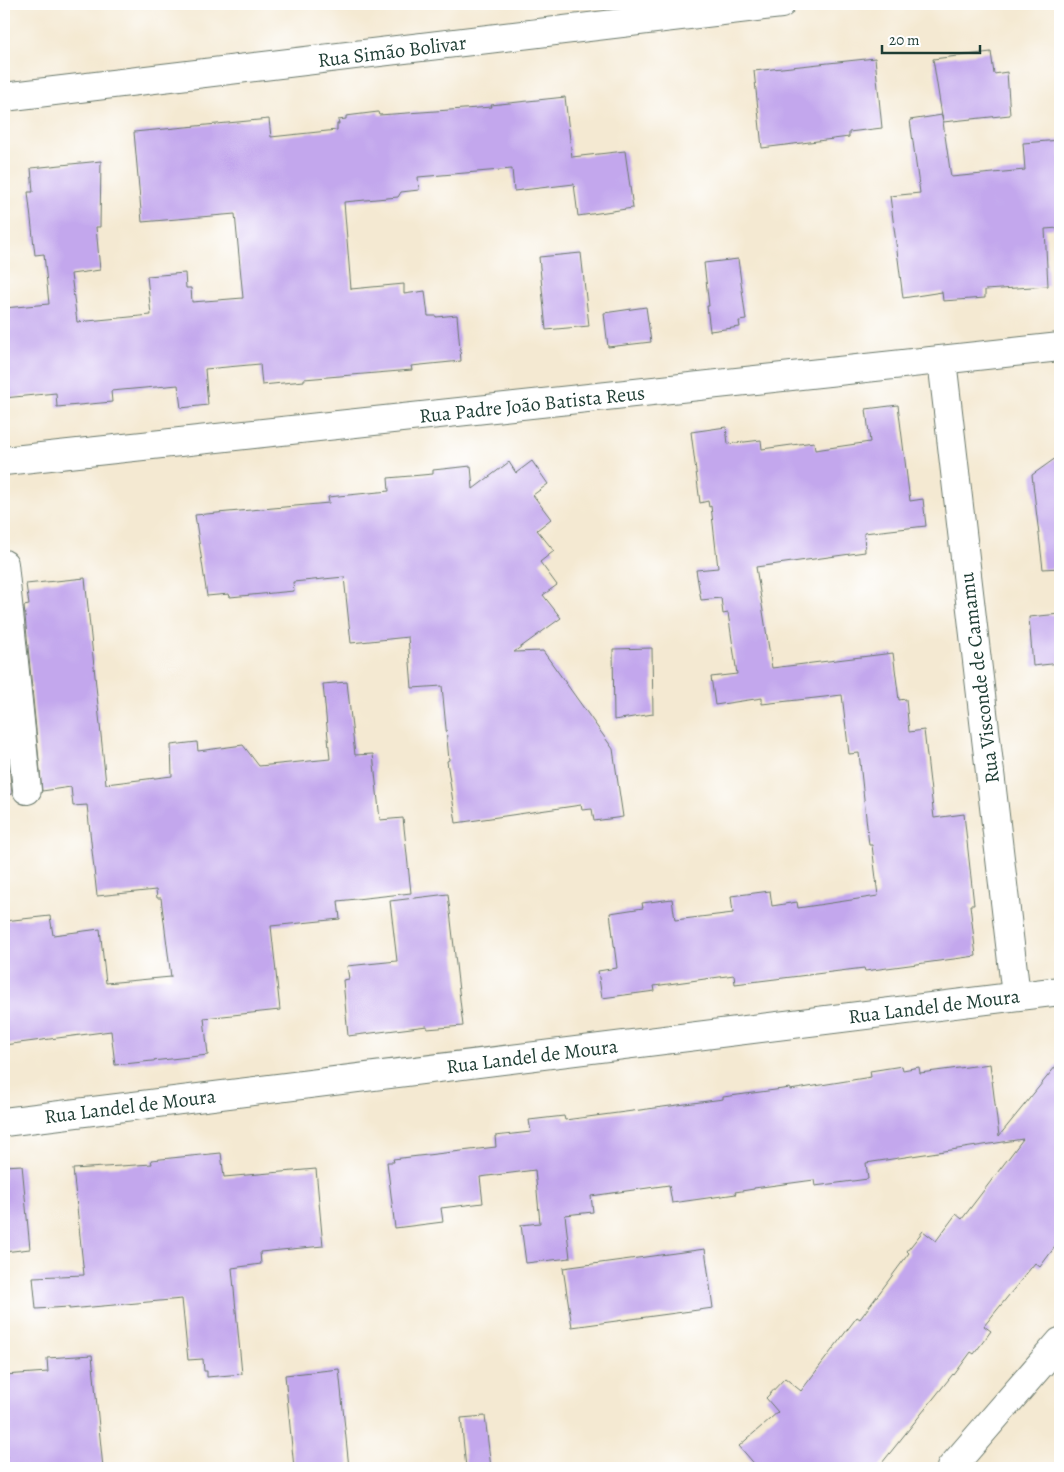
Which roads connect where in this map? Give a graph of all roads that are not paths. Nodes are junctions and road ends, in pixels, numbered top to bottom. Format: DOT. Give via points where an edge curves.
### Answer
graph roads {
  1 [pos="781,4"];
  2 [pos="4,97"];
  3 [pos="1060,347"];
  4 [pos="942,360"];
  5 [pos="4,461"];
  6 [pos="4,564"];
  7 [pos="27,790"];
  8 [pos="1060,991"];
  9 [pos="1016,996"];
  10 [pos="4,1122"];
  11 [pos="1060,1342"];
  12 [pos="951,1468"];
  1 -- 2 [label="street, Rua Simão Bolivar"];
  3 -- 4 [label="street, Rua Padre João Batista Reus"];
  4 -- 5 [label="street, Rua Padre João Batista Reus"];
  4 -- 9 [label="street, Rua Visconde de Camamu"];
  6 -- 7 [label="street"];
  8 -- 9 [label="street, Rua Landel de Moura"];
  9 -- 10 [label="street, Rua Landel de Moura"];
  11 -- 12 [label="street"];
}
